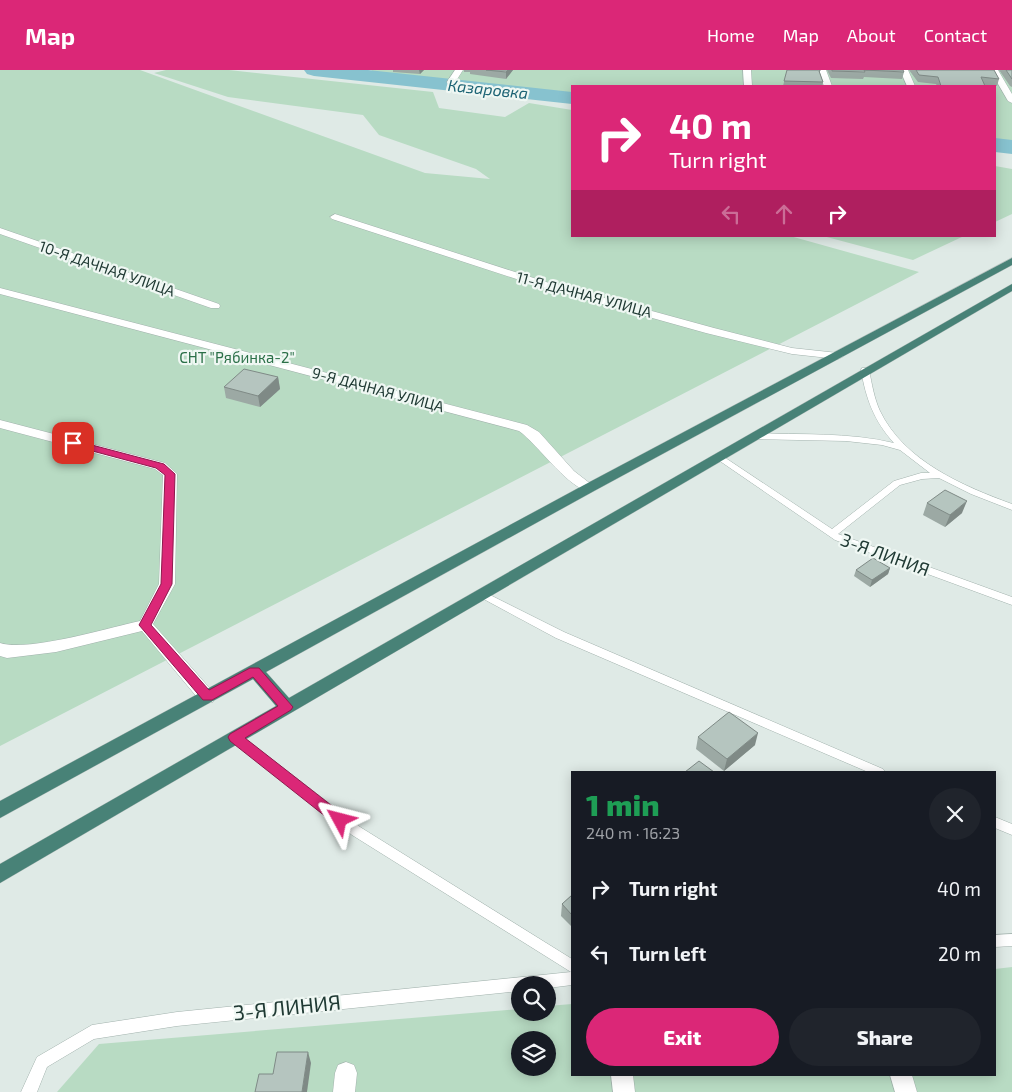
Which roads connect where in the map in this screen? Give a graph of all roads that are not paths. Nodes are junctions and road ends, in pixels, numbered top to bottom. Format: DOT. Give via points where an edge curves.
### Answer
graph roads {
  1 [pos="459,70"];
  2 [pos="747,70"];
  3 [pos="822,70"];
  4 [pos="904,70"];
  5 [pos="994,70"];
  6 [pos="451,82"];
  7 [pos="748,85"];
  8 [pos="828,85"];
  9 [pos="911,85"];
  10 [pos="1012,101"];
  11 [pos="335,217"];
  12 [pos="0,231"];
  13 [pos="1012,261"];
  14 [pos="1012,287"];
  15 [pos="0,291"];
  16 [pos="215,306"];
  17 [pos="838,356"];
  18 [pos="865,370"];
  19 [pos="0,424"];
  20 [pos="753,436"];
  21 [pos="900,447"];
  22 [pos="718,457"];
  23 [pos="940,474"];
  24 [pos="589,488"];
  25 [pos="1012,507"];
  26 [pos="832,534"];
  27 [pos="482,594"];
  28 [pos="1012,600"];
  29 [pos="145,625"];
  30 [pos="3,651"];
  31 [pos="254,671"];
  32 [pos="207,697"];
  33 [pos="287,707"];
  34 [pos="235,737"];
  35 [pos="877,771"];
  36 [pos="0,810"];
  37 [pos="996,822"];
  38 [pos="1012,830"];
  39 [pos="0,874"];
  40 [pos="1012,940"];
  41 [pos="996,941"];
  42 [pos="571,965"];
  43 [pos="571,978"];
  44 [pos="622,1076"];
  45 [pos="901,1076"];
  46 [pos="29,1092"];
  47 [pos="624,1092"];
  48 [pos="906,1092"];
  1 -- 6 [label="street"];
  2 -- 7 [label="street"];
  3 -- 8 [label="street"];
  4 -- 9 [label="street"];
  5 -- 10 [label="street"];
  11 -- 17 [label="street, 11-Я ДАЧНАЯ УЛИЦА" via="542,284 710,331 792,351"];
  12 -- 16 [label="street, 10-Я ДАЧНАЯ УЛИЦА"];
  13 -- 17 [label="highway"];
  14 -- 18 [label="highway"];
  15 -- 24 [label="street, 9-Я ДАЧНАЯ УЛИЦА" via="523,428 534,435 569,474"];
  17 -- 24 [label="highway"];
  18 -- 20 [label="highway"];
  18 -- 21 [label="lane" via="878,416"];
  19 -- 29 [label="street" via="160,466 170,474 167,584"];
  20 -- 21 [label="lane" via="861,440"];
  20 -- 22 [label="highway"];
  21 -- 23 [label="lane"];
  22 -- 26 [label="lane, 3-Я ЛИНИЯ"];
  22 -- 27 [label="highway"];
  23 -- 25 [label="lane"];
  23 -- 26 [label="lane" via="897,483"];
  24 -- 31 [label="highway"];
  26 -- 28 [label="lane, 3-Я ЛИНИЯ"];
  27 -- 33 [label="highway"];
  27 -- 35 [label="lane" via="560,635"];
  29 -- 30 [label="street" via="56,646"];
  29 -- 32 [label="street"];
  31 -- 32 [label="highway"];
  31 -- 33 [label="highway"];
  32 -- 36 [label="highway"];
  33 -- 34 [label="highway"];
  34 -- 39 [label="highway"];
  34 -- 42 [label="lane" via="356,832"];
  37 -- 38 [label="lane"];
  40 -- 41 [label="lane"];
  43 -- 46 [label="lane, 3-Я ЛИНИЯ" via="177,1019 92,1032 42,1062"];
  44 -- 47 [label="street"];
  45 -- 48 [label="street"];
}
